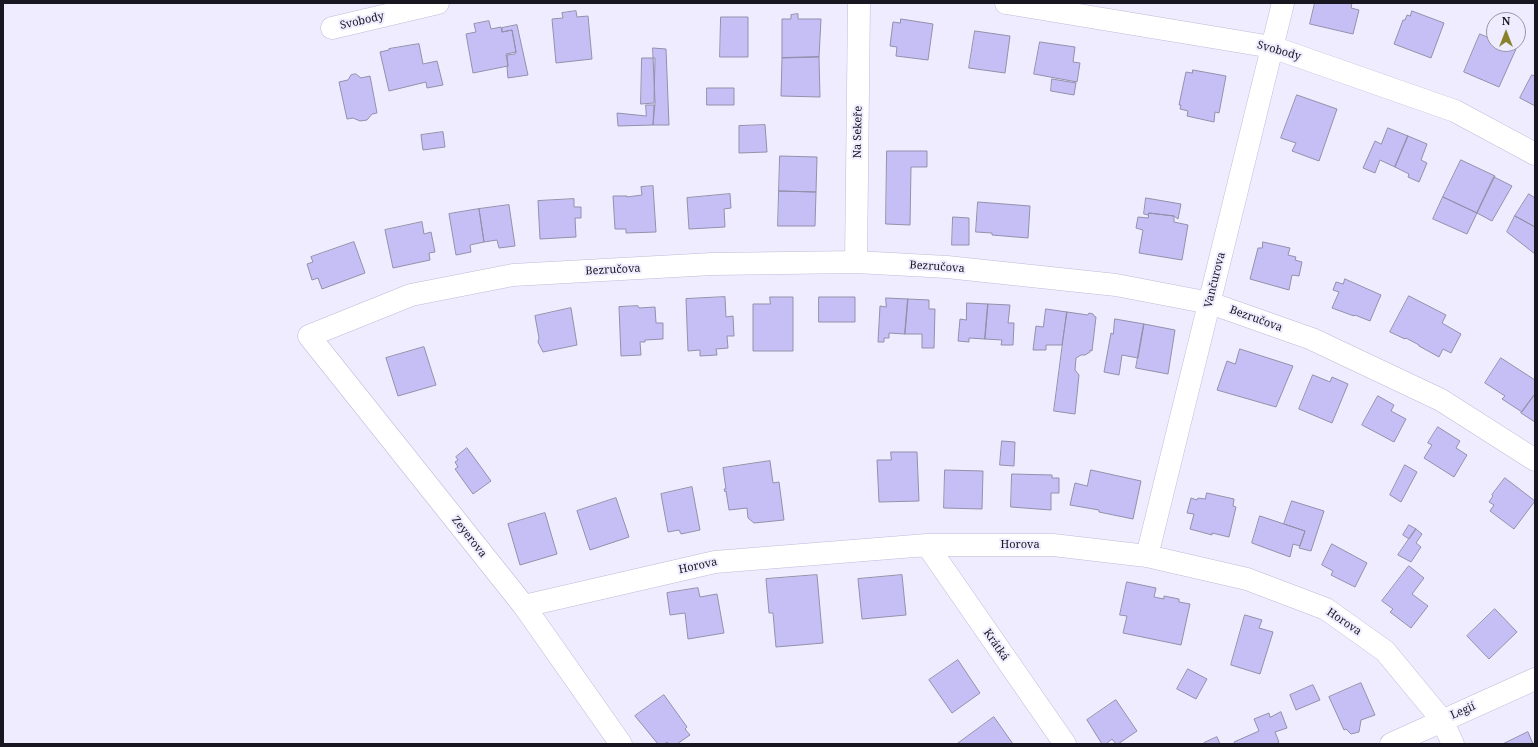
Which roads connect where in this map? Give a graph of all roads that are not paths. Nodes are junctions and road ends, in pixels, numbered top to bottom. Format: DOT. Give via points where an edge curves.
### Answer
graph roads {
  1 [pos="438,3"];
  2 [pos="859,3"];
  3 [pos="1006,3"];
  4 [pos="1283,3"];
  5 [pos="332,28"];
  6 [pos="1272,47"];
  7 [pos="1535,154"];
  8 [pos="856,262"];
  9 [pos="1210,303"];
  10 [pos="309,336"];
  11 [pos="1535,460"];
  12 [pos="928,545"];
  13 [pos="1147,556"];
  14 [pos="524,606"];
  15 [pos="1535,679"];
  16 [pos="1442,720"];
  17 [pos="621,744"];
  18 [pos="1065,744"];
  19 [pos="1391,744"];
  20 [pos="1453,744"];
  1 -- 5 [label="street, Svobody"];
  2 -- 8 [label="street, Na Sekeře"];
  3 -- 6 [label="street, Svobody"];
  4 -- 6 [label="street, Vančurova"];
  6 -- 7 [label="street, Svobody" via="1455,111"];
  6 -- 9 [label="street, Vančurova"];
  8 -- 9 [label="street, Bezručova" via="947,267 1116,285"];
  8 -- 10 [label="street, Bezručova" via="712,264 513,275 411,295"];
  9 -- 11 [label="street, Bezručova" via="1312,339 1441,400"];
  9 -- 13 [label="street, Vančurova"];
  10 -- 14 [label="street, Zeyerova"];
  12 -- 13 [label="street, Horova" via="1053,545"];
  12 -- 14 [label="street, Horova" via="715,562"];
  12 -- 18 [label="street, Krátká"];
  13 -- 16 [label="street, Horova" via="1247,579 1326,609 1385,651"];
  14 -- 17 [label="street, Zeyerova"];
  15 -- 16 [label="street, Legií"];
  16 -- 19 [label="street, Legií"];
  16 -- 20 [label="street, Horova"];
}
